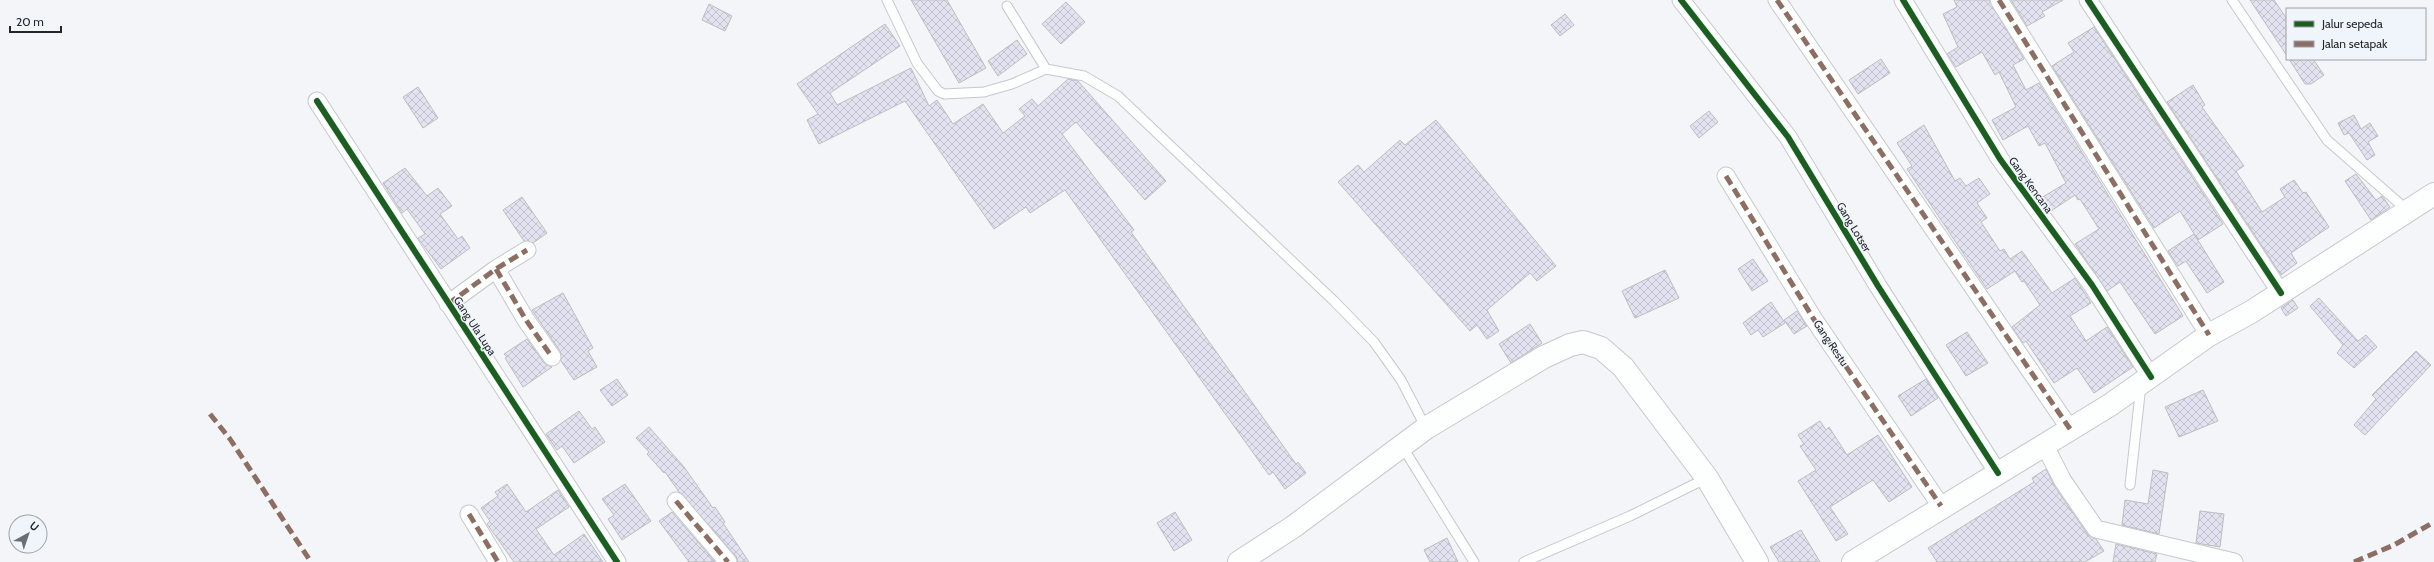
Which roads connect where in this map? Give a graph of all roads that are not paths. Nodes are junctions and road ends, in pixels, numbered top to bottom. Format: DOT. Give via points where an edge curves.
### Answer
graph roads {
  1 [pos="887,0"];
  2 [pos="1682,0"];
  3 [pos="1777,0"];
  4 [pos="1902,0"];
  5 [pos="1999,0"];
  6 [pos="2088,0"];
  7 [pos="2232,0"];
  8 [pos="1007,6"];
  9 [pos="1046,69"];
  10 [pos="317,101"];
  11 [pos="1726,176"];
  12 [pos="2434,194"];
  13 [pos="2408,211"];
  14 [pos="527,250"];
  15 [pos="496,269"];
  16 [pos="2281,293"];
  17 [pos="448,304"];
  18 [pos="2209,335"];
  19 [pos="552,357"];
  20 [pos="2146,380"];
  21 [pos="1426,428"];
  22 [pos="2070,429"];
  23 [pos="1402,446"];
  24 [pos="2045,446"];
  25 [pos="1998,473"];
  26 [pos="1707,478"];
  27 [pos="2130,485"];
  28 [pos="676,501"];
  29 [pos="1941,506"];
  30 [pos="469,514"];
  31 [pos="498,562"];
  32 [pos="617,562"];
  33 [pos="728,562"];
  34 [pos="1239,562"];
  35 [pos="1474,562"];
  36 [pos="1524,562"];
  37 [pos="1757,562"];
  38 [pos="1854,562"];
  39 [pos="2234,562"];
  1 -- 9 [label="lane" via="918,63 938,91 944,94 984,92 1012,84"];
  2 -- 25 [label="street, Gang Lotser" via="1788,137 1878,286"];
  3 -- 22 [label="street"];
  4 -- 20 [label="street, Gang Kencana" via="2000,159 2092,285"];
  5 -- 18 [label="street"];
  6 -- 16 [label="street"];
  7 -- 13 [label="lane" via="2327,140"];
  8 -- 9 [label="lane"];
  9 -- 21 [label="lane" via="1084,76 1118,96 1334,300 1374,342 1402,380"];
  10 -- 17 [label="street, Gang Ula Lupa"];
  11 -- 29 [label="street, Gang Restu" via="1813,318"];
  12 -- 13 [label="main road"];
  13 -- 16 [label="main road"];
  14 -- 15 [label="street"];
  15 -- 17 [label="street"];
  15 -- 19 [label="street" via="526,320"];
  16 -- 18 [label="main road"];
  17 -- 32 [label="street, Gang Ula Lupa"];
  18 -- 20 [label="main road"];
  20 -- 22 [label="main road"];
  20 -- 27 [label="lane"];
  21 -- 23 [label="main road"];
  21 -- 26 [label="main road" via="1544,357 1576,342 1591,343 1612,356 1623,367"];
  22 -- 24 [label="main road"];
  23 -- 34 [label="main road" via="1292,527"];
  23 -- 35 [label="lane"];
  24 -- 25 [label="main road"];
  24 -- 39 [label="street" via="2063,481 2096,529"];
  25 -- 29 [label="main road"];
  26 -- 36 [label="lane" via="1630,516"];
  26 -- 37 [label="main road"];
  28 -- 33 [label="street"];
  29 -- 38 [label="main road"];
  30 -- 31 [label="street"];
}
